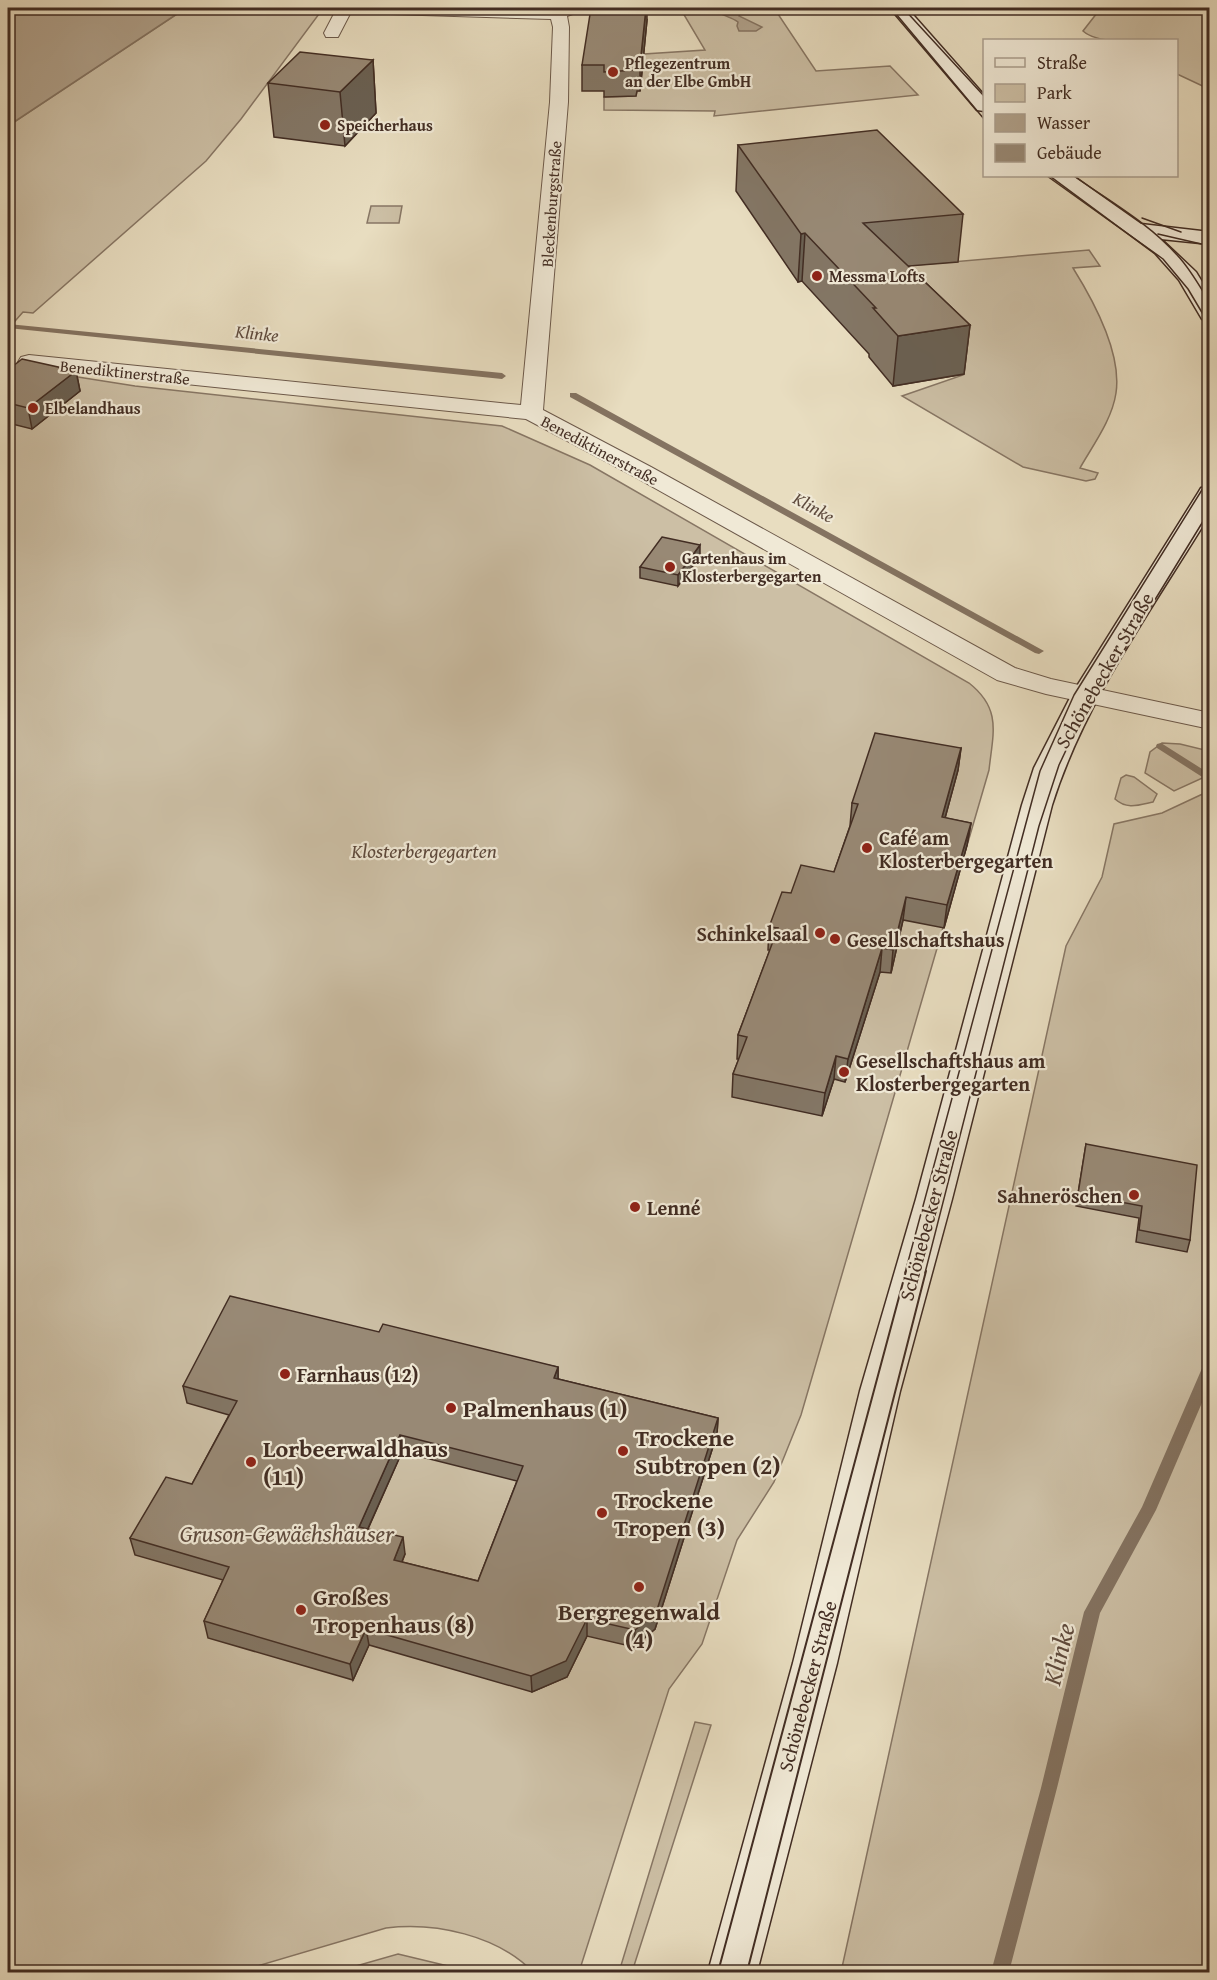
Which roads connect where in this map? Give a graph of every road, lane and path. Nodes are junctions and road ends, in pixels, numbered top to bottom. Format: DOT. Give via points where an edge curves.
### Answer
graph roads {
  1 [pos="345,8"];
  2 [pos="359,8"];
  3 [pos="898,8"];
  4 [pos="566,11"];
  5 [pos="332,33"];
  6 [pos="983,105"];
  7 [pos="1062,177"];
  8 [pos="1138,230"];
  9 [pos="1209,238"];
  10 [pos="1209,313"];
  11 [pos="29,362"];
  12 [pos="531,413"];
  13 [pos="1209,493"];
  14 [pos="1086,694"];
  15 [pos="1209,721"];
  16 [pos="732,1972"];
  1 -- 5 [label="street"];
  2 -- 4 [label="street" via="521,15"];
  3 -- 6 [label="main road"];
  4 -- 12 [label="street, Bleckenburgstraße" via="561,27 559,102"];
  7 -- 8 [label="main road"];
  8 -- 9 [label="main road"];
  8 -- 10 [label="main road" via="1174,260"];
  11 -- 12 [label="street, Benediktinerstraße"];
  12 -- 14 [label="street, Benediktinerstraße" via="999,671"];
  13 -- 14 [label="main road, Schönebecker Straße"];
  14 -- 15 [label="street, Benediktinerstraße"];
  14 -- 16 [label="main road, Schönebecker Straße" via="1049,768 1037,805 880,1392 815,1663"];
}
